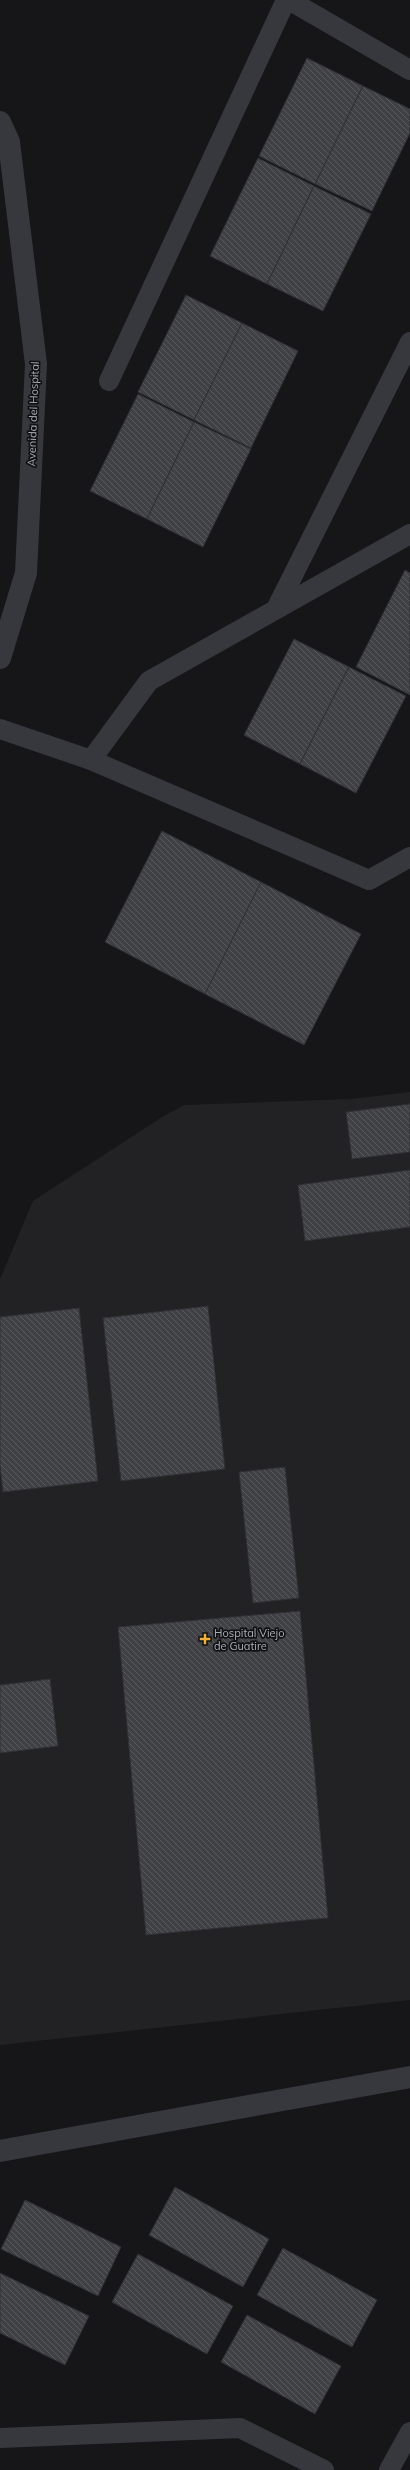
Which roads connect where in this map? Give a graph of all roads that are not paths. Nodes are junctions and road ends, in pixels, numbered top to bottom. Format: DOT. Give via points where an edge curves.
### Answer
graph roads {
  1 [pos="288,0"];
  2 [pos="410,70"];
  3 [pos="0,122"];
  4 [pos="410,342"];
  5 [pos="109,381"];
  6 [pos="410,534"];
  7 [pos="276,610"];
  8 [pos="0,658"];
  9 [pos="0,729"];
  10 [pos="91,760"];
  11 [pos="410,857"];
  12 [pos="410,2077"];
  13 [pos="0,2151"];
  14 [pos="410,2432"];
  15 [pos="0,2438"];
  16 [pos="324,2470"];
  17 [pos="388,2470"];
  1 -- 2 [label="lane"];
  1 -- 5 [label="lane"];
  3 -- 8 [label="street, Avenida del Hospital" via="9,142 36,364 26,573"];
  4 -- 7 [label="lane"];
  6 -- 7 [label="lane"];
  7 -- 10 [label="lane" via="149,681"];
  9 -- 10 [label="lane"];
  10 -- 11 [label="lane" via="370,880"];
  12 -- 13 [label="street"];
  14 -- 17 [label="lane"];
  15 -- 16 [label="lane" via="240,2428"];
}
